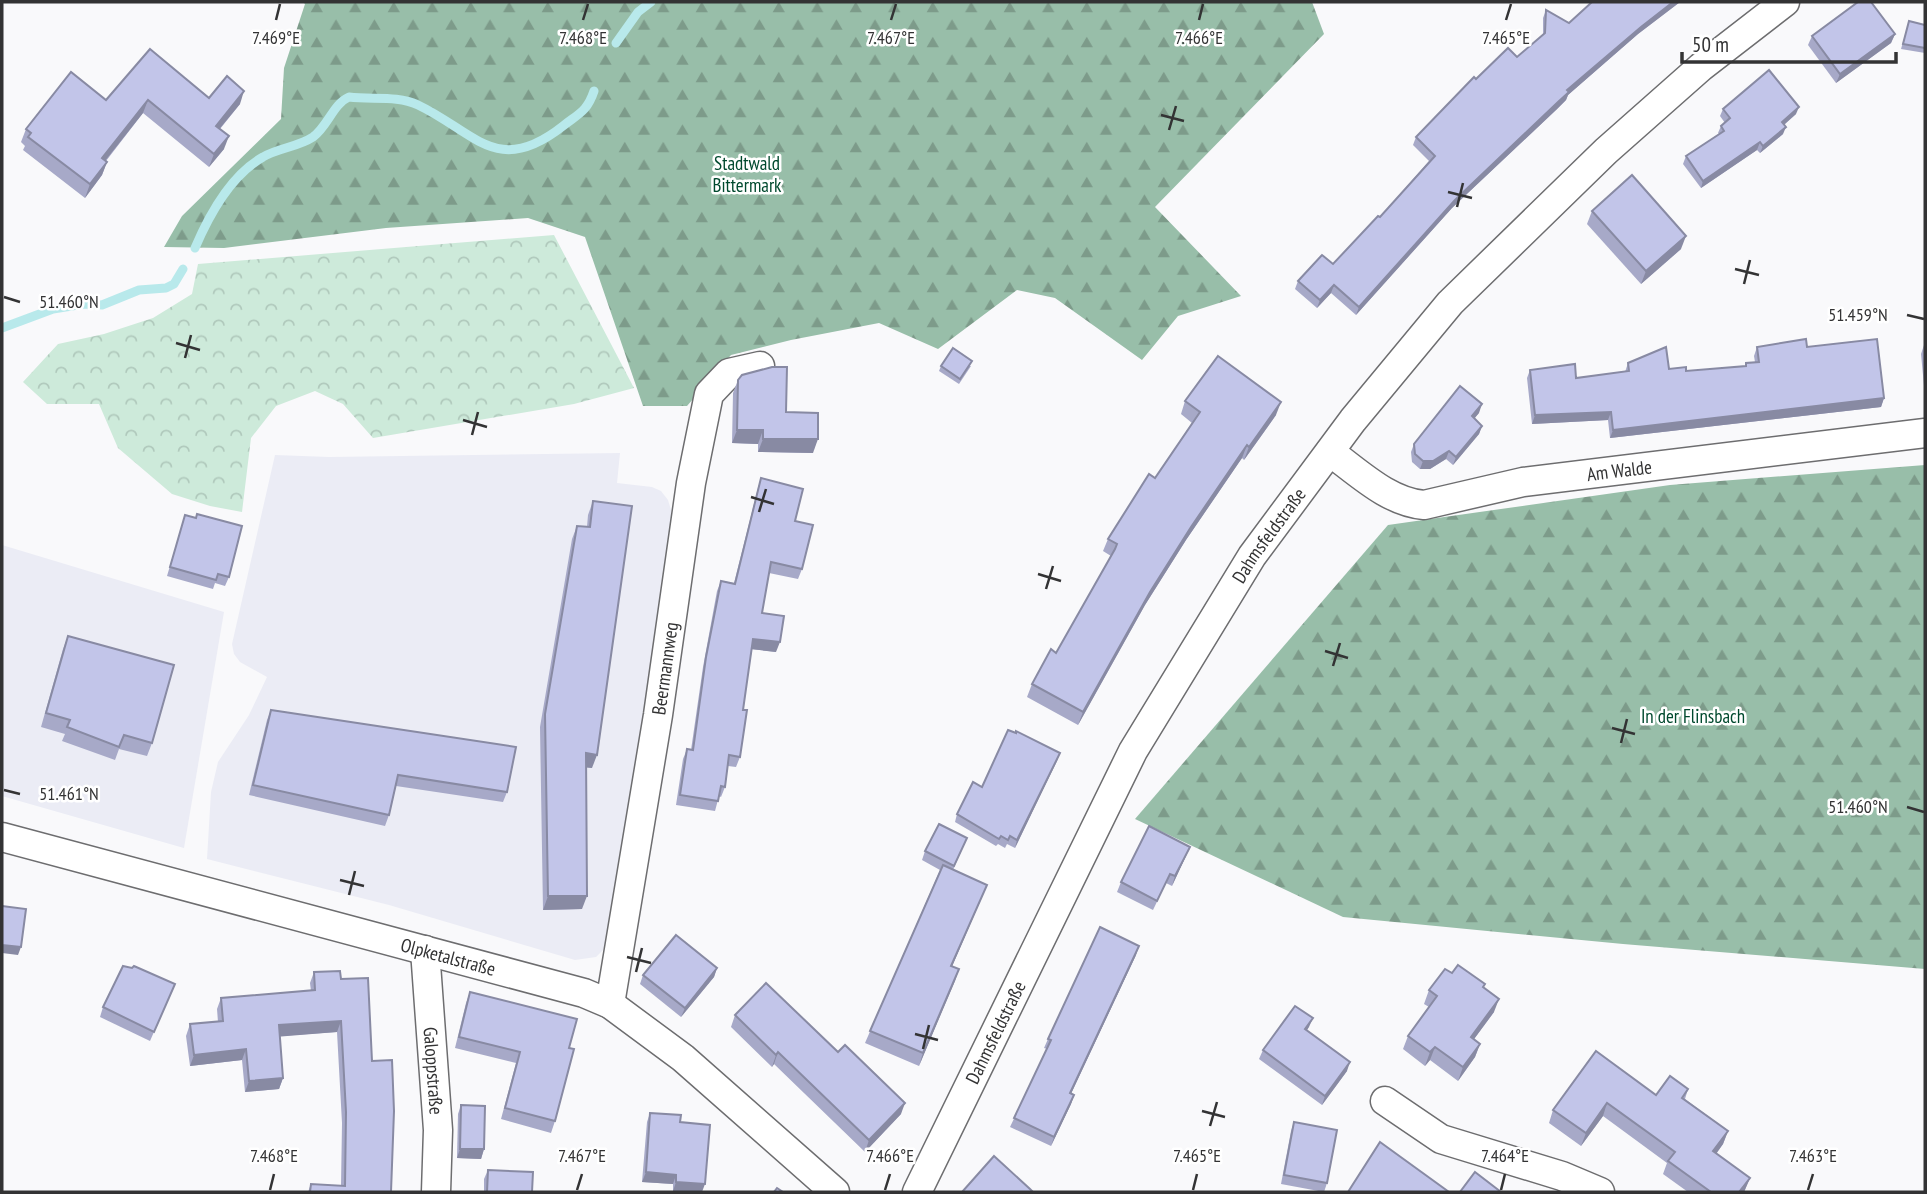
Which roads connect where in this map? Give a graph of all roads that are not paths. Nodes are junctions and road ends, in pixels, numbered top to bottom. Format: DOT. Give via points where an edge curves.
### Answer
graph roads {
  1 [pos="1785,2"];
  2 [pos="760,366"];
  3 [pos="1925,433"];
  4 [pos="1330,452"];
  5 [pos="2,837"];
  6 [pos="425,950"];
  7 [pos="610,1004"];
  8 [pos="1385,1101"];
  9 [pos="436,1192"];
  10 [pos="835,1192"];
  11 [pos="917,1192"];
  12 [pos="1600,1192"];
  1 -- 4 [label="street, Dahmsfeldstraße" via="1701,67 1606,151 1450,303"];
  2 -- 7 [label="street, Beermannweg" via="729,373 709,394 691,483"];
  3 -- 4 [label="street, Am Walde" via="1523,482 1424,505 1393,497"];
  4 -- 11 [label="street, Dahmsfeldstraße" via="1252,556 1133,751"];
  5 -- 6 [label="street, Olpketalstraße"];
  6 -- 7 [label="street, Olpketalstraße" via="566,987"];
  6 -- 9 [label="street, Galoppstraße" via="438,1130"];
  7 -- 10 [label="street, Olpketalstraße" via="683,1058"];
  8 -- 12 [label="street" via="1441,1139"];
}
